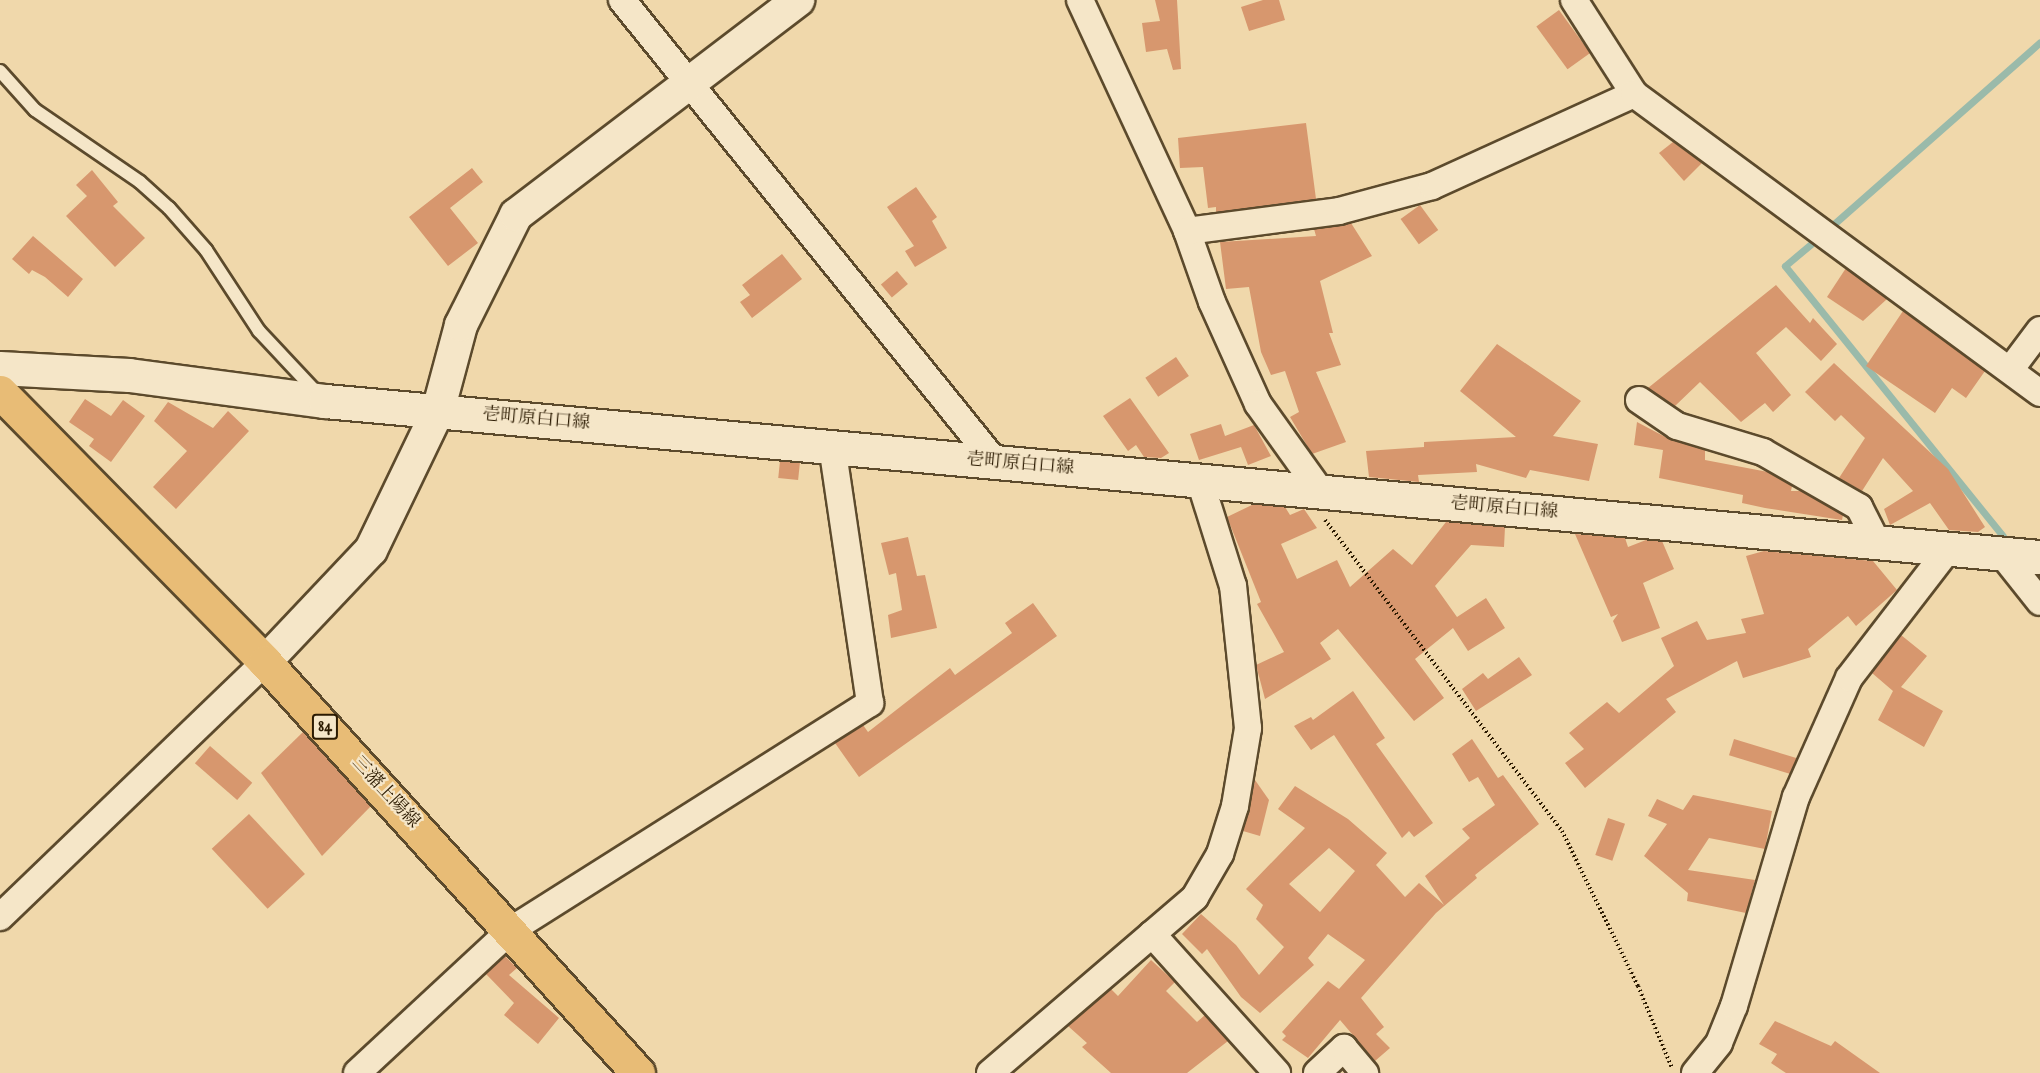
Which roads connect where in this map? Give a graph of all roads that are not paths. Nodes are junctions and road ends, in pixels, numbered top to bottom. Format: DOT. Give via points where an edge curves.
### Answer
graph roads {
  1 [pos="622,0"];
  2 [pos="798,0"];
  3 [pos="1080,0"];
  4 [pos="1574,0"];
  5 [pos="0,71"];
  6 [pos="688,86"];
  7 [pos="1634,94"];
  8 [pos="1187,231"];
  9 [pos="2040,330"];
  10 [pos="0,368"];
  11 [pos="2010,370"];
  12 [pos="0,392"];
  13 [pos="2040,393"];
  14 [pos="1639,400"];
  15 [pos="325,401"];
  16 [pos="438,411"];
  17 [pos="832,446"];
  18 [pos="997,464"];
  19 [pos="1200,481"];
  20 [pos="1310,491"];
  21 [pos="1876,542"];
  22 [pos="1949,548"];
  23 [pos="2002,554"];
  24 [pos="2040,557"];
  25 [pos="2040,602"];
  26 [pos="265,662"];
  27 [pos="0,917"];
  28 [pos="511,930"];
  29 [pos="1152,934"];
  30 [pos="357,1073"];
  31 [pos="638,1073"];
  32 [pos="990,1073"];
  33 [pos="1277,1073"];
  34 [pos="1317,1073"];
  35 [pos="1365,1073"];
  36 [pos="1695,1073"];
  1 -- 6 [label="street"];
  2 -- 6 [label="street"];
  3 -- 8 [label="street"];
  4 -- 7 [label="street"];
  5 -- 15 [label="lane" via="35,110 140,182 169,208 206,250 259,331"];
  6 -- 16 [label="street" via="516,215 461,325"];
  6 -- 18 [label="street"];
  7 -- 8 [label="street" via="1432,186 1339,212"];
  7 -- 11 [label="street"];
  8 -- 20 [label="street" via="1212,302 1258,404"];
  9 -- 11 [label="street"];
  10 -- 15 [label="main road, 壱町原白口線" via="129,375"];
  11 -- 13 [label="street"];
  12 -- 26 [label="main road, 三潴上陽線 / 84"];
  14 -- 21 [label="street" via="1677,426 1763,452 1859,507"];
  15 -- 16 [label="main road, 壱町原白口線"];
  16 -- 17 [label="main road, 壱町原白口線"];
  16 -- 26 [label="street" via="370,550"];
  17 -- 18 [label="main road, 壱町原白口線"];
  17 -- 28 [label="street" via="870,704"];
  18 -- 19 [label="main road, 壱町原白口線"];
  19 -- 20 [label="main road, 壱町原白口線"];
  19 -- 29 [label="street" via="1233,586 1248,728 1245,760 1220,854 1195,897"];
  20 -- 21 [label="main road, 壱町原白口線"];
  21 -- 22 [label="main road, 壱町原白口線"];
  22 -- 23 [label="main road, 壱町原白口線"];
  22 -- 36 [label="street" via="1849,678 1796,797 1734,1006 1719,1043"];
  23 -- 24 [label="main road, 壱町原白口線"];
  23 -- 25 [label="street"];
  26 -- 27 [label="street"];
  26 -- 28 [label="main road, 三潴上陽線 / 84"];
  28 -- 30 [label="street"];
  28 -- 31 [label="main road, 三潴上陽線 / 84"];
  29 -- 32 [label="street"];
  29 -- 33 [label="street"];
  34 -- 35 [label="street" via="1344,1048"];
}
